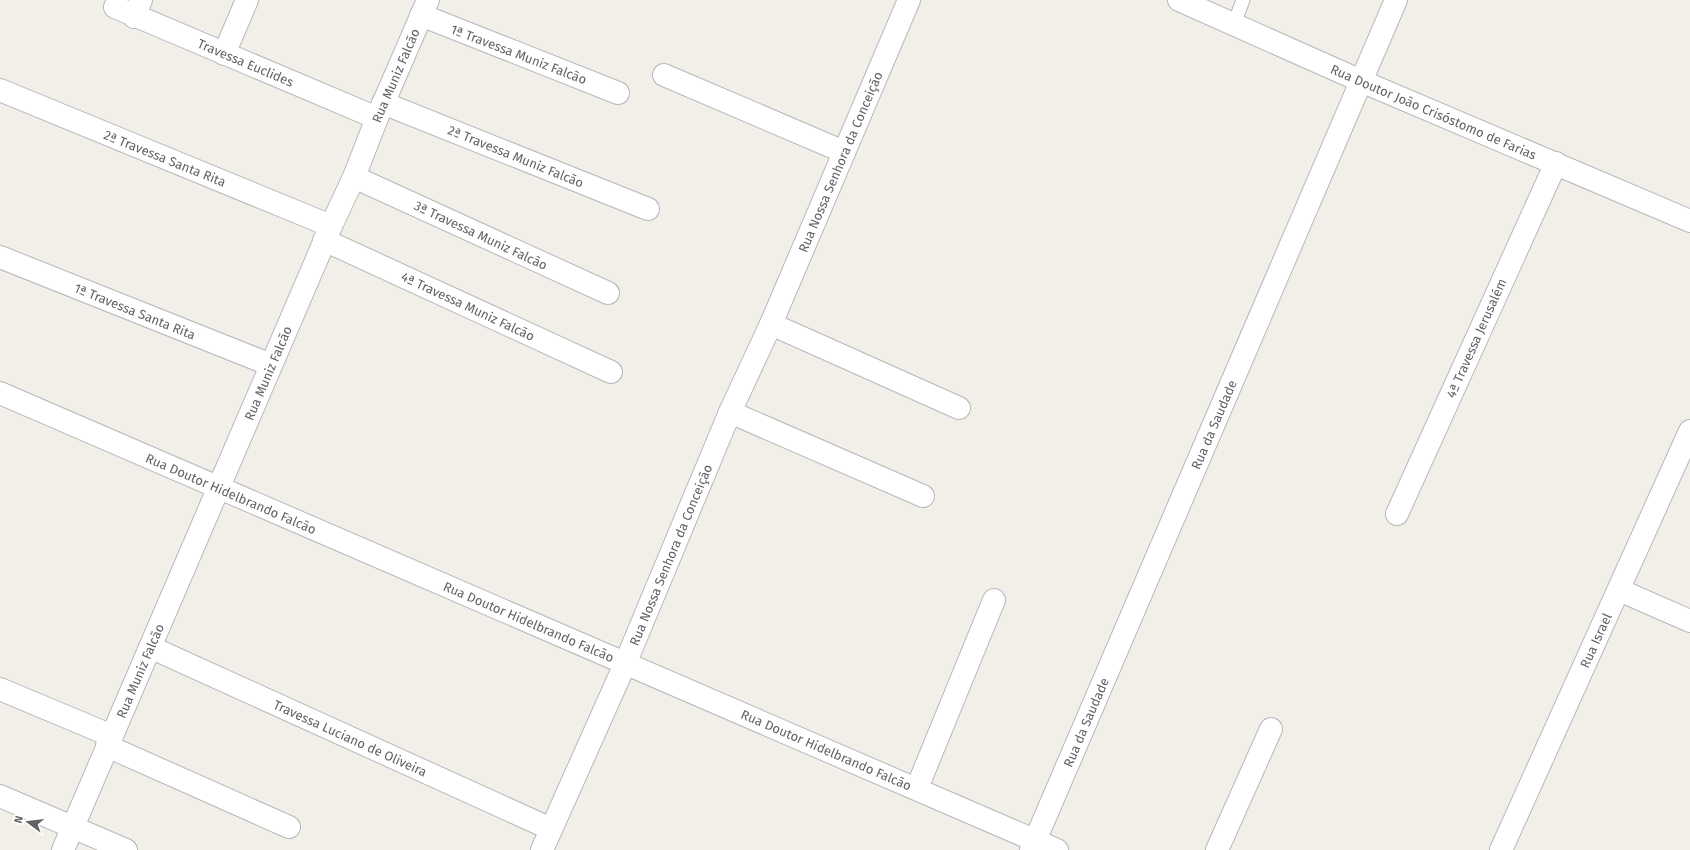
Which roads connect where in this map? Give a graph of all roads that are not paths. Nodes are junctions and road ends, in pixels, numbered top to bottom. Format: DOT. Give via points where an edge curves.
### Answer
graph roads {
  1 [pos="247,0"];
  2 [pos="910,0"];
  3 [pos="1179,0"];
  4 [pos="1243,0"];
  5 [pos="1396,0"];
  6 [pos="130,8"];
  7 [pos="424,8"];
  8 [pos="1234,24"];
  9 [pos="224,54"];
  10 [pos="664,75"];
  11 [pos="1361,81"];
  12 [pos="0,90"];
  13 [pos="618,93"];
  14 [pos="380,111"];
  15 [pos="844,152"];
  16 [pos="1556,163"];
  17 [pos="354,177"];
  18 [pos="648,210"];
  19 [pos="1690,221"];
  20 [pos="328,233"];
  21 [pos="0,256"];
  22 [pos="608,293"];
  23 [pos="771,324"];
  24 [pos="271,365"];
  25 [pos="611,372"];
  26 [pos="0,393"];
  27 [pos="959,408"];
  28 [pos="730,412"];
  29 [pos="1690,430"];
  30 [pos="218,488"];
  31 [pos="923,496"];
  32 [pos="1397,514"];
  33 [pos="1619,590"];
  34 [pos="994,600"];
  35 [pos="1690,621"];
  36 [pos="150,647"];
  37 [pos="625,664"];
  38 [pos="0,689"];
  39 [pos="1270,729"];
  40 [pos="109,741"];
  41 [pos="921,778"];
  42 [pos="0,796"];
  43 [pos="288,827"];
  44 [pos="72,828"];
  45 [pos="551,829"];
  46 [pos="1033,845"];
  47 [pos="62,850"];
  48 [pos="126,850"];
  49 [pos="542,850"];
  50 [pos="1057,850"];
  51 [pos="1216,850"];
  52 [pos="1501,850"];
  1 -- 9 [label="street"];
  2 -- 15 [label="street, Rua Nossa Senhora da Conceição"];
  3 -- 8 [label="street, Rua Doutor João Crisóstomo de Farias"];
  4 -- 8 [label="lane"];
  5 -- 11 [label="street, Rua da Saudade"];
  6 -- 9 [label="street, Travessa Euclides"];
  7 -- 13 [label="street, 1ª Travessa Muniz Falcão"];
  7 -- 14 [label="street, Rua Muniz Falcão"];
  8 -- 11 [label="street, Rua Doutor João Crisóstomo de Farias"];
  9 -- 14 [label="street, Travessa Euclides"];
  10 -- 15 [label="street"];
  11 -- 16 [label="street, Rua Doutor João Crisóstomo de Farias"];
  11 -- 46 [label="street, Rua da Saudade"];
  12 -- 20 [label="street, 2ª Travessa Santa Rita"];
  14 -- 17 [label="street, Rua Muniz Falcão"];
  14 -- 18 [label="street, 2ª Travessa Muniz Falcão"];
  15 -- 23 [label="street, Rua Nossa Senhora da Conceição"];
  16 -- 19 [label="street, Rua Doutor João Crisóstomo de Farias"];
  16 -- 32 [label="street, 4ª Travessa Jerusalém"];
  17 -- 20 [label="street, Rua Muniz Falcão"];
  17 -- 22 [label="street, 3ª Travessa Muniz Falcão"];
  20 -- 24 [label="street, Rua Muniz Falcão"];
  20 -- 25 [label="street, 4ª Travessa Muniz Falcão"];
  21 -- 24 [label="street, 1ª Travessa Santa Rita"];
  23 -- 27 [label="street"];
  23 -- 28 [label="street, Rua Nossa Senhora da Conceição"];
  24 -- 30 [label="street, Rua Muniz Falcão"];
  26 -- 30 [label="street, Rua Doutor Hidelbrando Falcão"];
  28 -- 31 [label="street"];
  28 -- 37 [label="street, Rua Nossa Senhora da Conceição"];
  29 -- 33 [label="street, Rua Israel"];
  30 -- 36 [label="street, Rua Muniz Falcão"];
  30 -- 37 [label="street, Rua Doutor Hidelbrando Falcão"];
  33 -- 35 [label="street"];
  33 -- 52 [label="street, Rua Israel"];
  34 -- 41 [label="street"];
  36 -- 40 [label="street, Rua Muniz Falcão"];
  36 -- 45 [label="street, Travessa Luciano de Oliveira"];
  37 -- 41 [label="street, Rua Doutor Hidelbrando Falcão"];
  37 -- 45 [label="street, Rua Nossa Senhora da Conceição"];
  38 -- 40 [label="street"];
  39 -- 51 [label="street"];
  40 -- 43 [label="street"];
  40 -- 44 [label="street, Rua Muniz Falcão"];
  41 -- 46 [label="street, Rua Doutor Hidelbrando Falcão"];
  42 -- 44 [label="street"];
  44 -- 47 [label="street, Rua Muniz Falcão"];
  44 -- 48 [label="street"];
  45 -- 49 [label="street, Rua Nossa Senhora da Conceição"];
  46 -- 50 [label="street, Rua Doutor Hidelbrando Falcão"];
}
